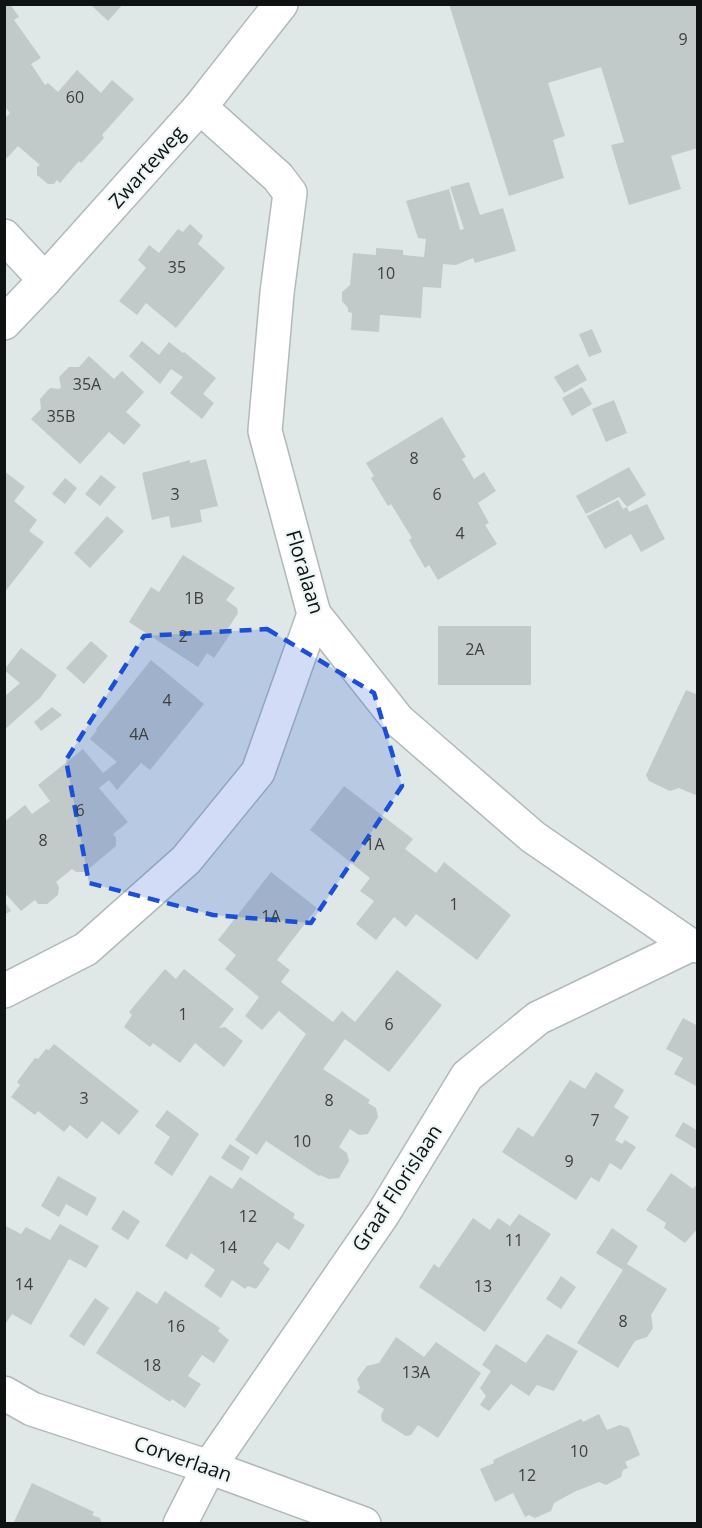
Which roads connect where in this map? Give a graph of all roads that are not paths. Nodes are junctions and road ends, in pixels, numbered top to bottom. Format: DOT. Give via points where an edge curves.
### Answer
graph roads {
  1 [pos="281,4"];
  2 [pos="200,107"];
  3 [pos="4,236"];
  4 [pos="45,280"];
  5 [pos="4,323"];
  6 [pos="314,614"];
  7 [pos="694,946"];
  8 [pos="4,991"];
  9 [pos="4,1393"];
  10 [pos="209,1467"];
  11 [pos="180,1524"];
  12 [pos="364,1524"];
  1 -- 2 [label="street, Zwarteweg"];
  2 -- 4 [label="street, Zwarteweg"];
  2 -- 6 [label="street, Floralaan" via="278,177 290,194 265,431"];
  3 -- 4 [label="street"];
  4 -- 5 [label="street, Zwarteweg"];
  6 -- 7 [label="street, Floralaan" via="398,720 533,837"];
  6 -- 8 [label="street" via="258,772 194,851 86,949"];
  7 -- 10 [label="street, Graaf Florislaan" via="538,1018 467,1076 383,1214"];
  9 -- 10 [label="street, Corverlaan" via="32,1408"];
  10 -- 11 [label="street, Graaf Florislaan"];
  10 -- 12 [label="street, Corverlaan"];
}
